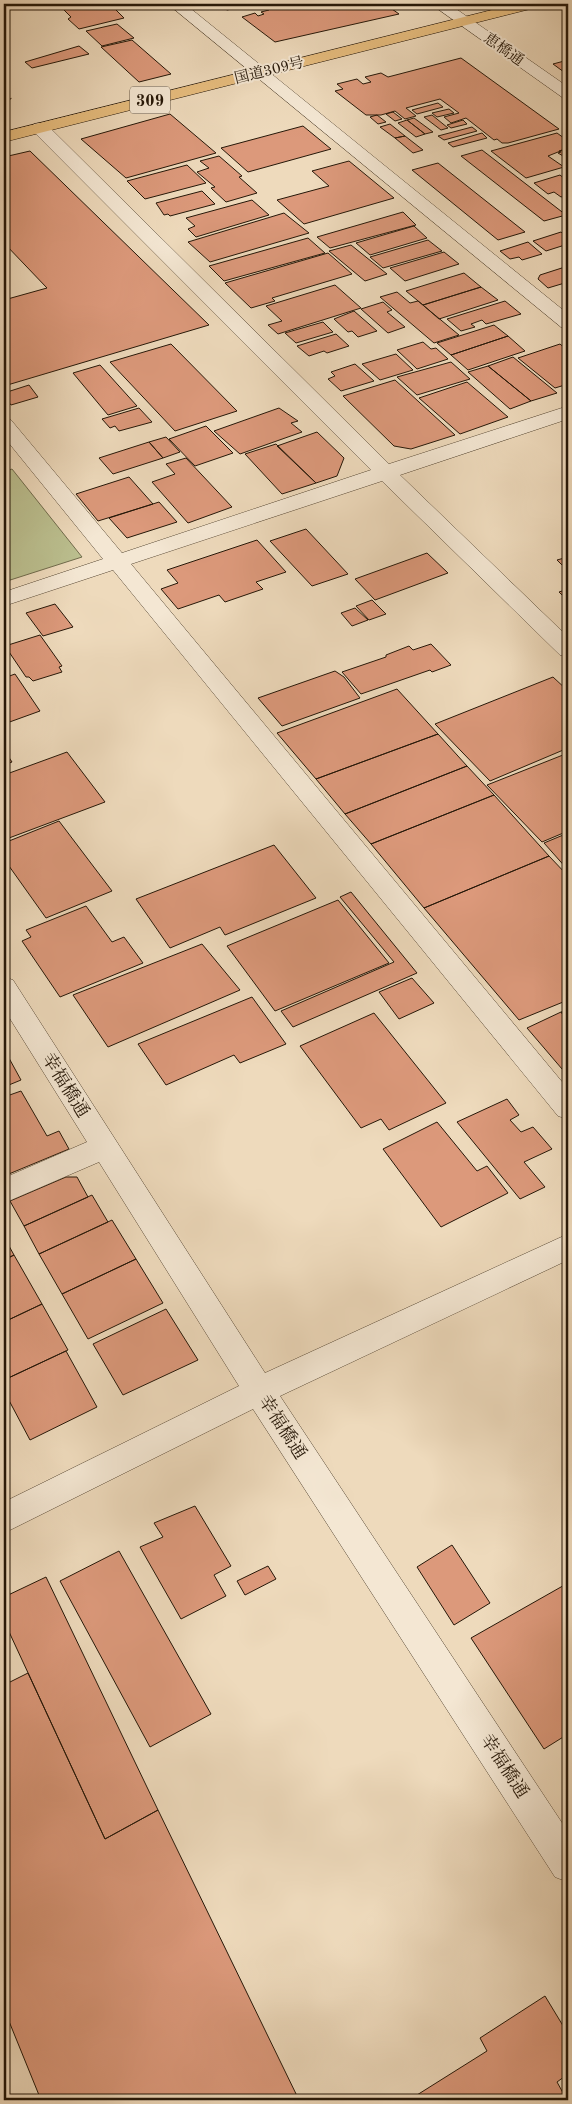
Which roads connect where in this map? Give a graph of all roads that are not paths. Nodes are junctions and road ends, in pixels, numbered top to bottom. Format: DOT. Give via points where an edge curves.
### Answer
graph roads {
  1 [pos="176,4"];
  2 [pos="439,4"];
  3 [pos="534,4"];
  4 [pos="465,21"];
  5 [pos="260,73"];
  6 [pos="568,94"];
  7 [pos="40,128"];
  8 [pos="4,137"];
  9 [pos="568,323"];
  10 [pos="568,412"];
  11 [pos="4,424"];
  12 [pos="385,472"];
  13 [pos="117,563"];
  14 [pos="4,599"];
  15 [pos="568,650"];
  16 [pos="4,987"];
  17 [pos="568,1108"];
  18 [pos="105,1147"];
  19 [pos="4,1190"];
  20 [pos="568,1246"];
  21 [pos="260,1391"];
  22 [pos="4,1518"];
  23 [pos="568,1864"];
  1 -- 5 [label="street"];
  2 -- 4 [label="street, 恵橋通"];
  3 -- 4 [label="highway, 国道309号 / 309"];
  4 -- 5 [label="highway, 国道309号 / 309"];
  4 -- 6 [label="street, 恵橋通"];
  5 -- 7 [label="highway, 国道309号 / 309"];
  5 -- 9 [label="street"];
  7 -- 8 [label="highway, 国道309号 / 309"];
  7 -- 12 [label="street"];
  10 -- 12 [label="street"];
  11 -- 13 [label="street"];
  12 -- 13 [label="street"];
  12 -- 15 [label="street"];
  13 -- 14 [label="street"];
  13 -- 17 [label="street"];
  16 -- 18 [label="street, 幸福橋通"];
  18 -- 19 [label="street"];
  18 -- 21 [label="street, 幸福橋通"];
  20 -- 21 [label="street"];
  21 -- 22 [label="street"];
  21 -- 23 [label="street, 幸福橋通"];
}
